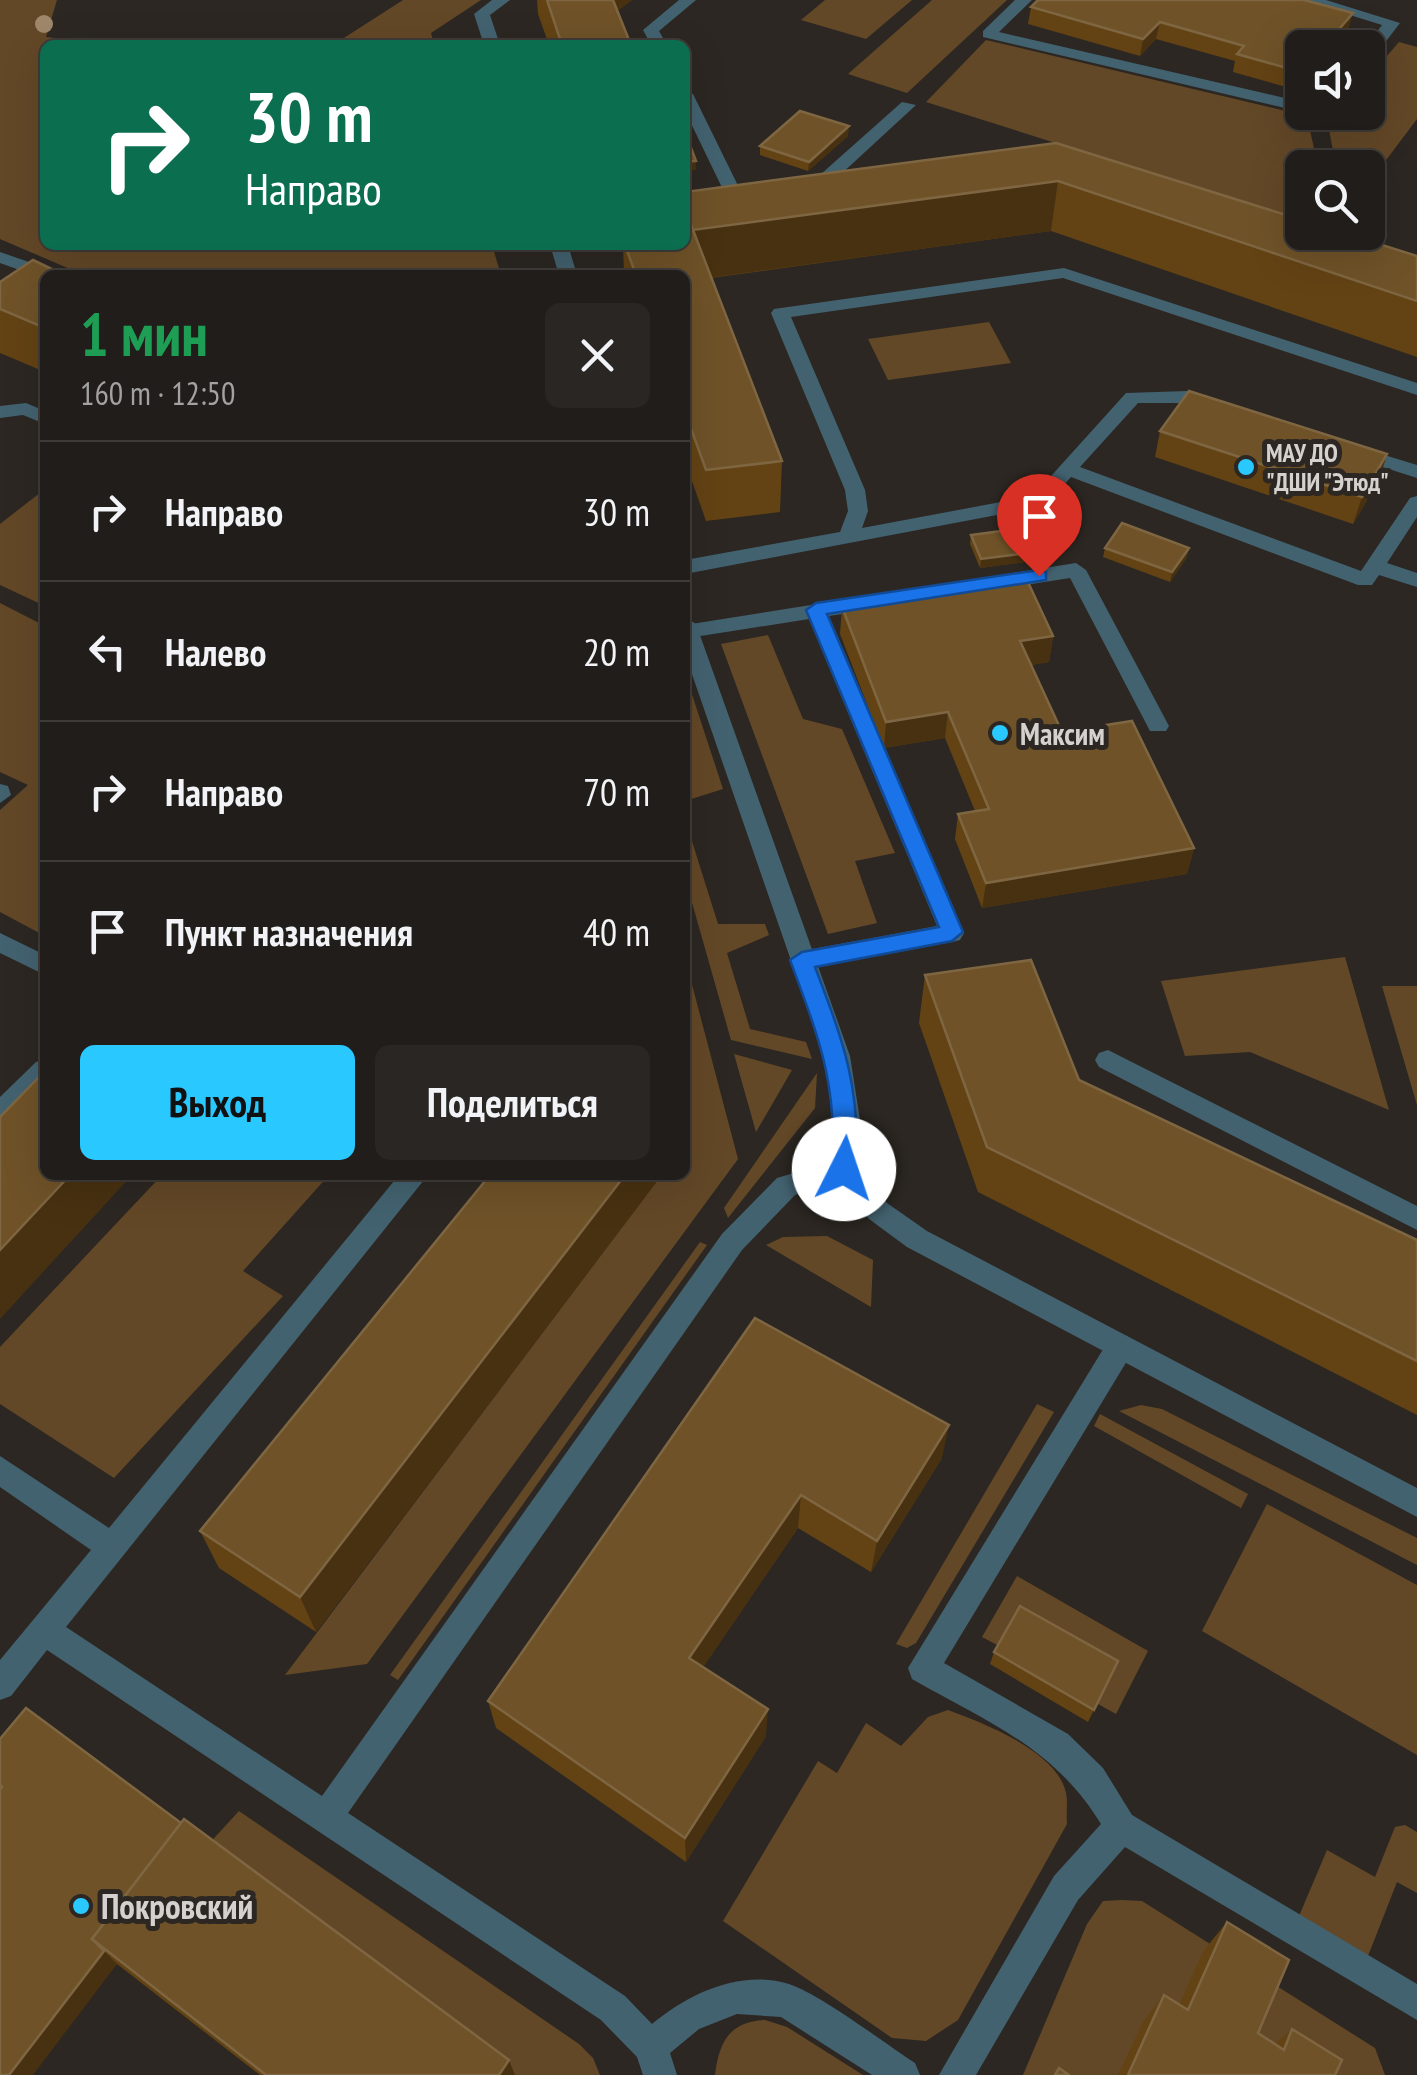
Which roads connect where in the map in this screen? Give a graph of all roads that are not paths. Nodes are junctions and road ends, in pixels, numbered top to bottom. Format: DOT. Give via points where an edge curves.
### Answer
graph roads {
  1 [pos="502,0"];
  2 [pos="688,0"];
  3 [pos="1024,0"];
  4 [pos="1309,0"];
  5 [pos="1385,32"];
  6 [pos="490,40"];
  7 [pos="656,40"];
  8 [pos="1285,102"];
  9 [pos="690,103"];
  10 [pos="908,104"];
  11 [pos="789,199"];
  12 [pos="690,212"];
  13 [pos="0,257"];
  14 [pos="40,271"];
  15 [pos="1417,389"];
  16 [pos="0,412"];
  17 [pos="1240,414"];
  18 [pos="40,416"];
  19 [pos="1328,443"];
  20 [pos="1067,469"];
  21 [pos="1417,472"];
  22 [pos="1417,502"];
  23 [pos="849,534"];
  24 [pos="690,566"];
  25 [pos="1376,567"];
  26 [pos="1417,580"];
  27 [pos="816,610"];
  28 [pos="690,626"];
  29 [pos="690,638"];
  30 [pos="1158,726"];
  31 [pos="0,942"];
  32 [pos="802,960"];
  33 [pos="40,963"];
  34 [pos="1108,1060"];
  35 [pos="40,1074"];
  36 [pos="0,1114"];
  37 [pos="844,1169"];
  38 [pos="410,1180"];
  39 [pos="1417,1219"];
  40 [pos="1120,1347"];
  41 [pos="0,1470"];
  42 [pos="1417,1503"];
  43 [pos="112,1548"];
  44 [pos="44,1630"];
  45 [pos="0,1685"];
  46 [pos="325,1819"];
  47 [pos="1121,1826"];
  48 [pos="1417,2003"];
  49 [pos="656,2061"];
  50 [pos="903,2075"];
  51 [pos="956,2075"];
  1 -- 6 [label="street" via="482,14"];
  2 -- 7 [label="street" via="651,30"];
  3 -- 8 [label="street" via="988,34"];
  4 -- 5 [label="street" via="1392,23"];
  9 -- 12 [label="street" via="748,205"];
  10 -- 11 [label="street" via="806,197"];
  13 -- 14 [label="street"];
  15 -- 23 [label="street" via="1064,272 780,313 855,490 858,511"];
  16 -- 18 [label="street" via="26,409"];
  17 -- 20 [label="street" via="1187,396 1132,397"];
  19 -- 21 [label="street"];
  20 -- 23 [label="street" via="1038,500"];
  20 -- 25 [label="street" via="1365,580"];
  22 -- 25 [label="street"];
  23 -- 24 [label="street"];
  25 -- 26 [label="street"];
  27 -- 28 [label="street"];
  27 -- 30 [label="street" via="1076,570"];
  27 -- 32 [label="street" via="952,932"];
  29 -- 32 [label="street"];
  31 -- 33 [label="street"];
  32 -- 37 [label="street" via="837,1056 847,1120"];
  34 -- 39 [label="street"];
  35 -- 36 [label="street"];
  37 -- 40 [label="street" via="878,1211 918,1240"];
  37 -- 46 [label="street" via="786,1186 732,1242"];
  38 -- 43 [label="street"];
  40 -- 42 [label="street"];
  40 -- 47 [label="street" via="924,1668 1056,1745 1092,1779"];
  41 -- 43 [label="street"];
  43 -- 44 [label="street"];
  44 -- 45 [label="street"];
  44 -- 46 [label="street"];
  46 -- 49 [label="street" via="613,2008"];
  47 -- 48 [label="street"];
  47 -- 51 [label="street" via="1066,1888"];
  49 -- 50 [label="street" via="688,2016 737,1997 786,2000"];
}
